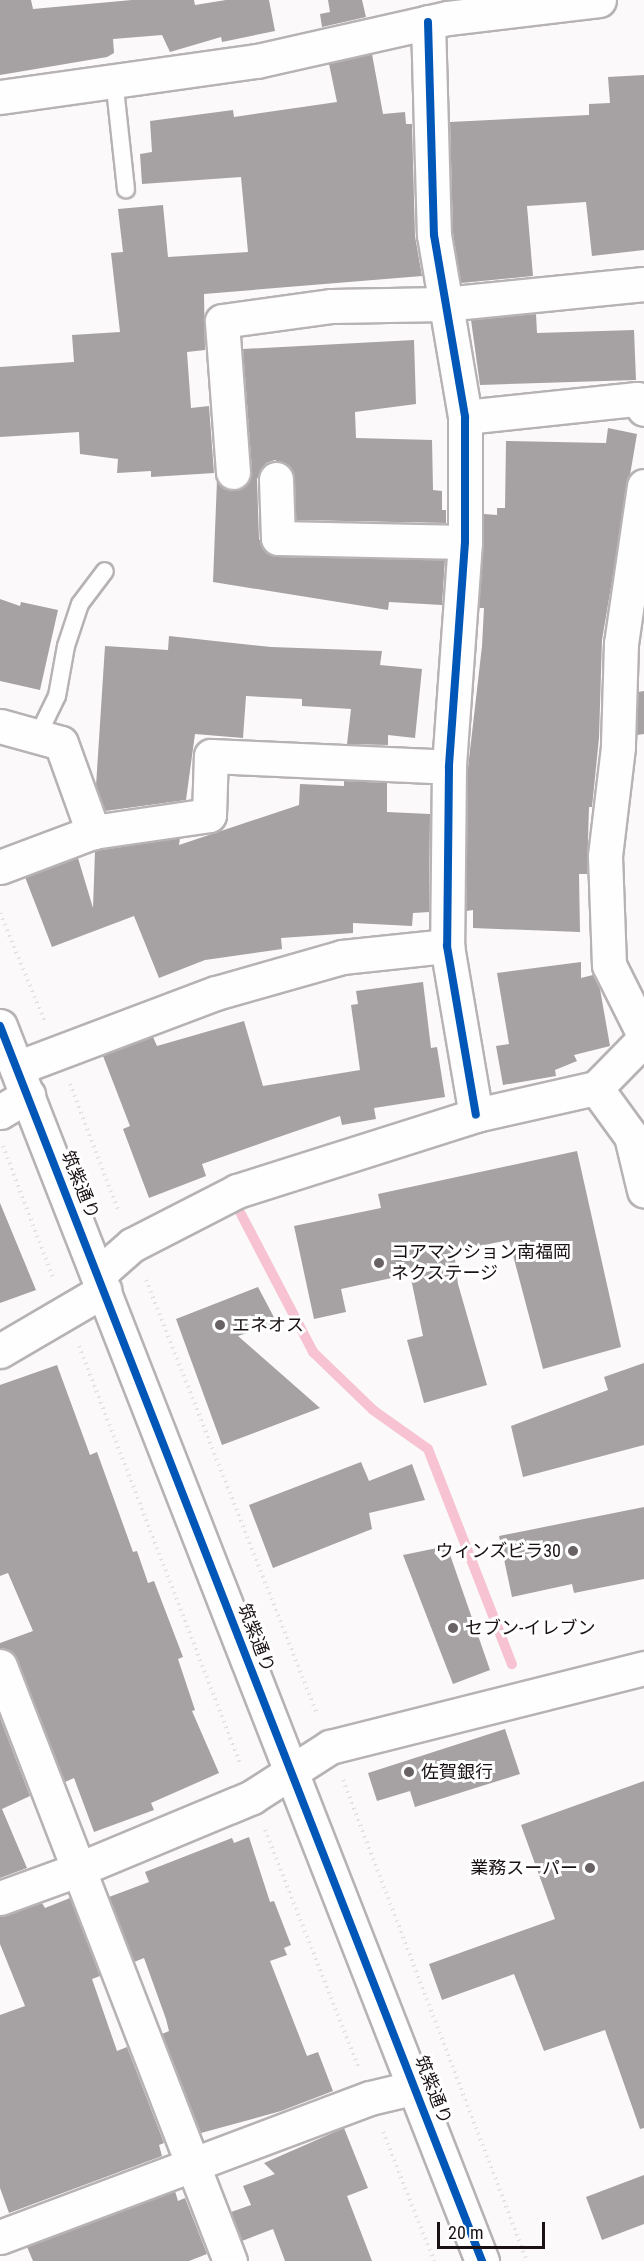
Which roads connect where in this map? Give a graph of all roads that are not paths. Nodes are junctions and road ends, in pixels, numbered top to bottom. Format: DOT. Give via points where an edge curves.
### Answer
graph roads {
  1 [pos="599,0"];
  2 [pos="440,13"];
  3 [pos="114,79"];
  4 [pos="0,97"];
  5 [pos="126,189"];
  6 [pos="644,284"];
  7 [pos="444,304"];
  8 [pos="644,409"];
  9 [pos="465,417"];
  10 [pos="233,472"];
  11 [pos="276,479"];
  12 [pos="644,486"];
  13 [pos="465,542"];
  14 [pos="105,572"];
  15 [pos="0,726"];
  16 [pos="38,735"];
  17 [pos="449,767"];
  18 [pos="93,832"];
  19 [pos="0,867"];
  20 [pos="447,946"];
  21 [pos="0,1026"];
  22 [pos="644,1035"];
  23 [pos="644,1040"];
  24 [pos="23,1082"];
  25 [pos="596,1088"];
  26 [pos="0,1112"];
  27 [pos="476,1116"];
  28 [pos="644,1190"];
  29 [pos="102,1282"];
  30 [pos="0,1351"];
  31 [pos="0,1666"];
  32 [pos="644,1668"];
  33 [pos="291,1772"];
  34 [pos="77,1870"];
  35 [pos="0,1898"];
  36 [pos="416,2087"];
  37 [pos="192,2167"];
  38 [pos="3,2241"];
  39 [pos="230,2261"];
  40 [pos="482,2261"];
  1 -- 2 [label="street"];
  2 -- 3 [label="street" via="257,61"];
  2 -- 7 [label="street" via="434,235"];
  3 -- 4 [label="street"];
  3 -- 5 [label="lane"];
  6 -- 7 [label="street"];
  7 -- 9 [label="street"];
  7 -- 10 [label="street" via="332,306 222,321"];
  8 -- 9 [label="street" via="637,399"];
  9 -- 13 [label="street"];
  11 -- 13 [label="street" via="278,538"];
  12 -- 22 [label="street" via="621,643 618,747 605,856 609,964"];
  13 -- 17 [label="street"];
  14 -- 16 [label="lane" via="80,604 66,646 57,696"];
  15 -- 16 [label="street"];
  16 -- 18 [label="street" via="61,742"];
  17 -- 18 [label="street" via="211,756 209,815"];
  17 -- 20 [label="street"];
  18 -- 19 [label="street"];
  20 -- 24 [label="street" via="342,957 216,993 58,1052"];
  20 -- 27 [label="street"];
  21 -- 24 [label="street, 筑紫通り"];
  23 -- 25 [label="street"];
  24 -- 26 [label="street"];
  24 -- 29 [label="street, 筑紫通り"];
  25 -- 27 [label="street"];
  25 -- 28 [label="street" via="631,1136"];
  27 -- 29 [label="street" via="237,1191 132,1245"];
  29 -- 30 [label="street" via="66,1312"];
  29 -- 33 [label="street, 筑紫通り"];
  31 -- 34 [label="street"];
  32 -- 33 [label="street" via="330,1747"];
  33 -- 34 [label="street" via="252,1797"];
  33 -- 36 [label="street, 筑紫通り"];
  34 -- 35 [label="street"];
  34 -- 37 [label="street"];
  36 -- 37 [label="street" via="370,2098"];
  36 -- 40 [label="street, 筑紫通り"];
  37 -- 38 [label="street"];
  37 -- 39 [label="street"];
}
